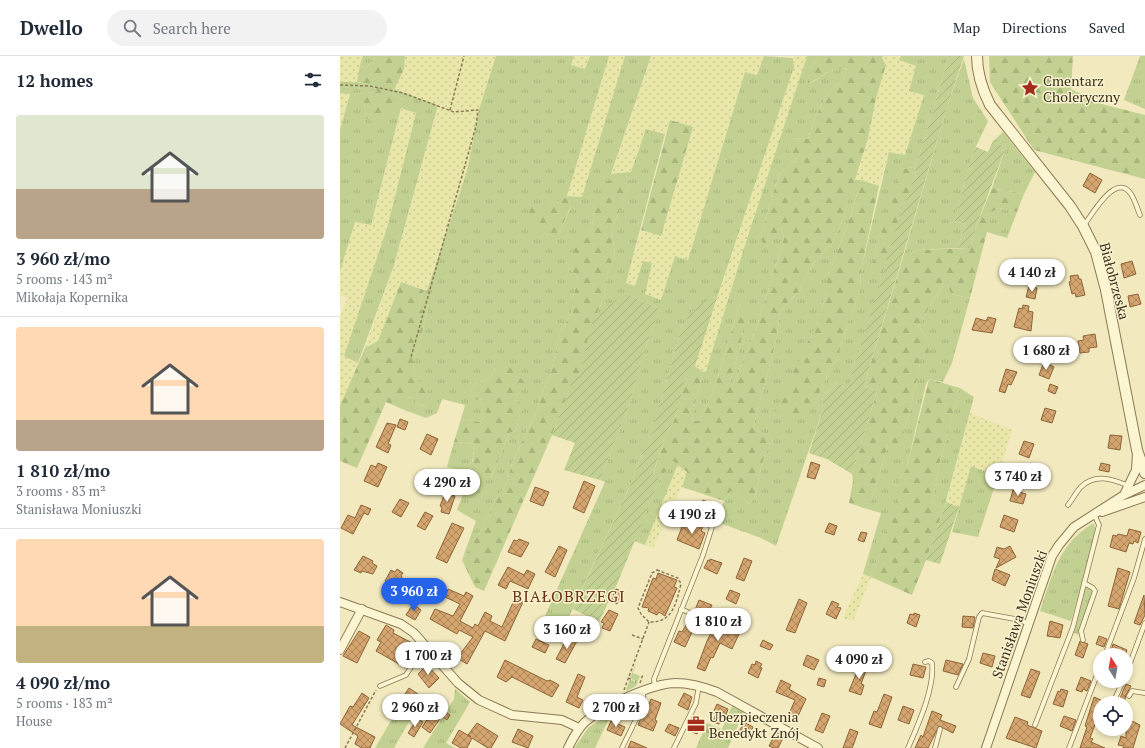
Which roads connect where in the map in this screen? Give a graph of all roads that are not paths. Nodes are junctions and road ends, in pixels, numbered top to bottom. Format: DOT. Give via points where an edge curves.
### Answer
graph roads {
  1 [pos="977,56"];
  2 [pos="1140,215"];
  3 [pos="1083,226"];
  4 [pos="1137,450"];
  5 [pos="1145,473"];
  6 [pos="1145,485"];
  7 [pos="1129,486"];
  8 [pos="1124,495"];
  9 [pos="1145,497"];
  10 [pos="1132,503"];
  11 [pos="1145,504"];
  12 [pos="1068,505"];
  13 [pos="1095,514"];
  14 [pos="709,525"];
  15 [pos="1145,539"];
  16 [pos="1084,583"];
  17 [pos="340,602"];
  18 [pos="362,609"];
  19 [pos="681,609"];
  20 [pos="708,621"];
  21 [pos="1028,623"];
  22 [pos="1145,623"];
  23 [pos="1083,640"];
  24 [pos="425,645"];
  25 [pos="1108,648"];
  26 [pos="340,650"];
  27 [pos="1133,655"];
  28 [pos="925,662"];
  29 [pos="1093,685"];
  30 [pos="380,686"];
  31 [pos="654,686"];
  32 [pos="956,687"];
  33 [pos="641,689"];
  34 [pos="698,691"];
  35 [pos="1145,693"];
  36 [pos="1129,696"];
  37 [pos="1035,725"];
  38 [pos="579,728"];
  39 [pos="940,729"];
  40 [pos="568,748"];
  41 [pos="622,748"];
  42 [pos="674,748"];
  43 [pos="818,748"];
  44 [pos="908,748"];
  45 [pos="935,748"];
  46 [pos="986,748"];
  47 [pos="1069,748"];
  1 -- 3 [label="street, Białobrzeska" via="982,90 990,105"];
  2 -- 3 [label="lane" via="1131,193 1125,189 1115,188 1109,192"];
  3 -- 4 [label="street, Białobrzeska" via="1096,252 1106,290"];
  4 -- 5 [label="street, Białobrzeska"];
  4 -- 7 [label="street, Stanisława Moniuszki" via="1136,470"];
  6 -- 8 [label="street"];
  7 -- 8 [label="street, Stanisława Moniuszki"];
  7 -- 12 [label="lane" via="1096,478 1081,487"];
  8 -- 13 [label="street, Stanisława Moniuszki"];
  9 -- 10 [label="street"];
  10 -- 11 [label="street"];
  10 -- 13 [label="street"];
  13 -- 16 [label="lane" via="1099,525"];
  13 -- 21 [label="street, Stanisława Moniuszki" via="1074,527 1059,545 1047,567"];
  14 -- 14 [label="lane" via="710,520 706,513 695,508 692,517"];
  14 -- 19 [label="lane" via="712,527 709,537"];
  15 -- 25 [label="lane" via="1134,578"];
  16 -- 23 [label="lane" via="1095,591 1081,631"];
  16 -- 37 [label="lane" via="1073,627"];
  17 -- 18 [label="street"];
  18 -- 24 [label="street" via="401,624"];
  18 -- 26 [label="street"];
  19 -- 20 [label="lane"];
  19 -- 31 [label="lane" via="654,679"];
  21 -- 32 [label="lane" via="982,613 969,659"];
  21 -- 46 [label="street, Stanisława Moniuszki"];
  22 -- 27 [label="lane"];
  24 -- 30 [label="lane" via="406,674"];
  24 -- 38 [label="street" via="458,683 479,700 512,715 552,718 570,722"];
  28 -- 44 [label="lane" via="932,663 930,685"];
  29 -- 47 [label="lane"];
  31 -- 33 [label="street"];
  31 -- 43 [label="street" via="685,684 717,692"];
  33 -- 38 [label="street" via="598,713"];
  33 -- 41 [label="lane" via="644,696 642,705"];
  34 -- 42 [label="lane" via="696,703"];
  35 -- 36 [label="lane" via="1132,691"];
  38 -- 40 [label="street"];
  39 -- 45 [label="lane"];
}
